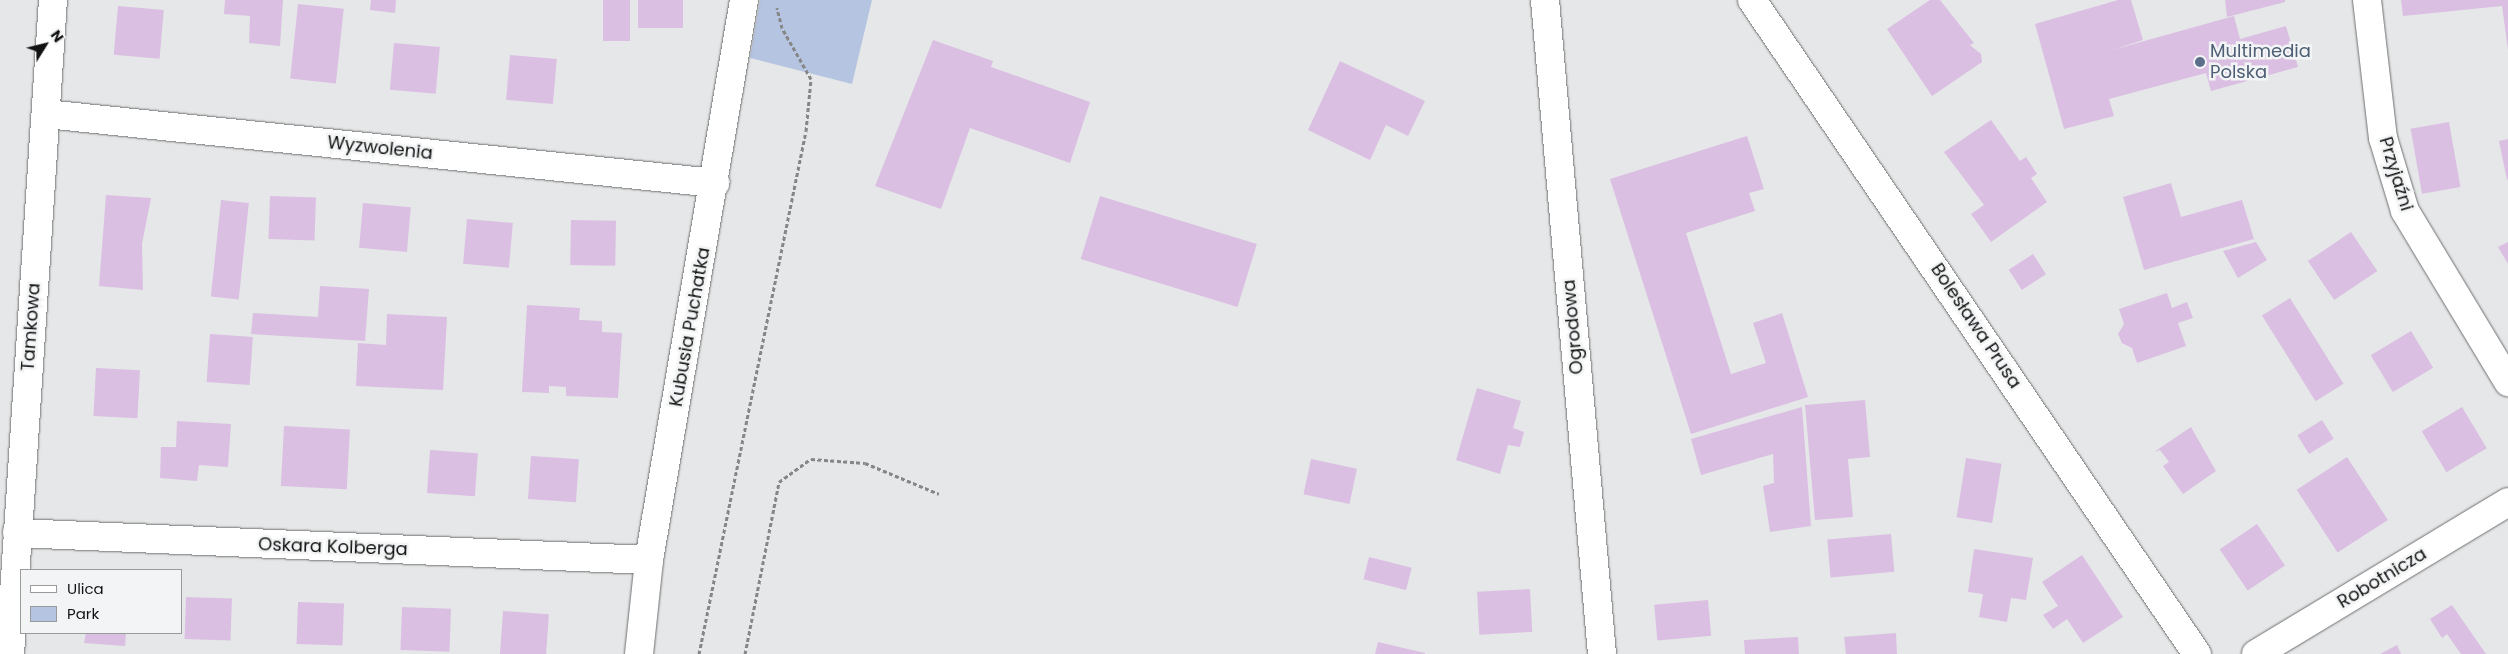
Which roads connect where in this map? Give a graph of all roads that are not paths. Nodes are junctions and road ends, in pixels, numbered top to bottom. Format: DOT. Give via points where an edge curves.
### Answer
graph roads {
  1 [pos="53,0"];
  2 [pos="744,0"];
  3 [pos="1544,0"];
  4 [pos="1752,0"];
  5 [pos="2367,0"];
  6 [pos="46,114"];
  7 [pos="715,183"];
  8 [pos="2508,382"];
  9 [pos="2508,502"];
  10 [pos="18,533"];
  11 [pos="649,560"];
  12 [pos="10,654"];
  13 [pos="639,654"];
  14 [pos="1602,654"];
  15 [pos="2196,654"];
  16 [pos="2256,654"];
  1 -- 6 [label="street, Tamkowa"];
  2 -- 7 [label="street, Kubusia Puchatka"];
  3 -- 14 [label="street, Ogrodowa"];
  4 -- 15 [label="street, Bolesława Prusa"];
  5 -- 8 [label="street, Przyjaźni" via="2383,138 2405,211"];
  6 -- 7 [label="street, Wyzwolenia"];
  6 -- 10 [label="street, Tamkowa"];
  7 -- 11 [label="street, Kubusia Puchatka"];
  9 -- 16 [label="street, Robotnicza"];
  10 -- 11 [label="street, Oskara Kolberga"];
  10 -- 12 [label="street, Tamkowa"];
  11 -- 13 [label="street, Kubusia Puchatka"];
}
